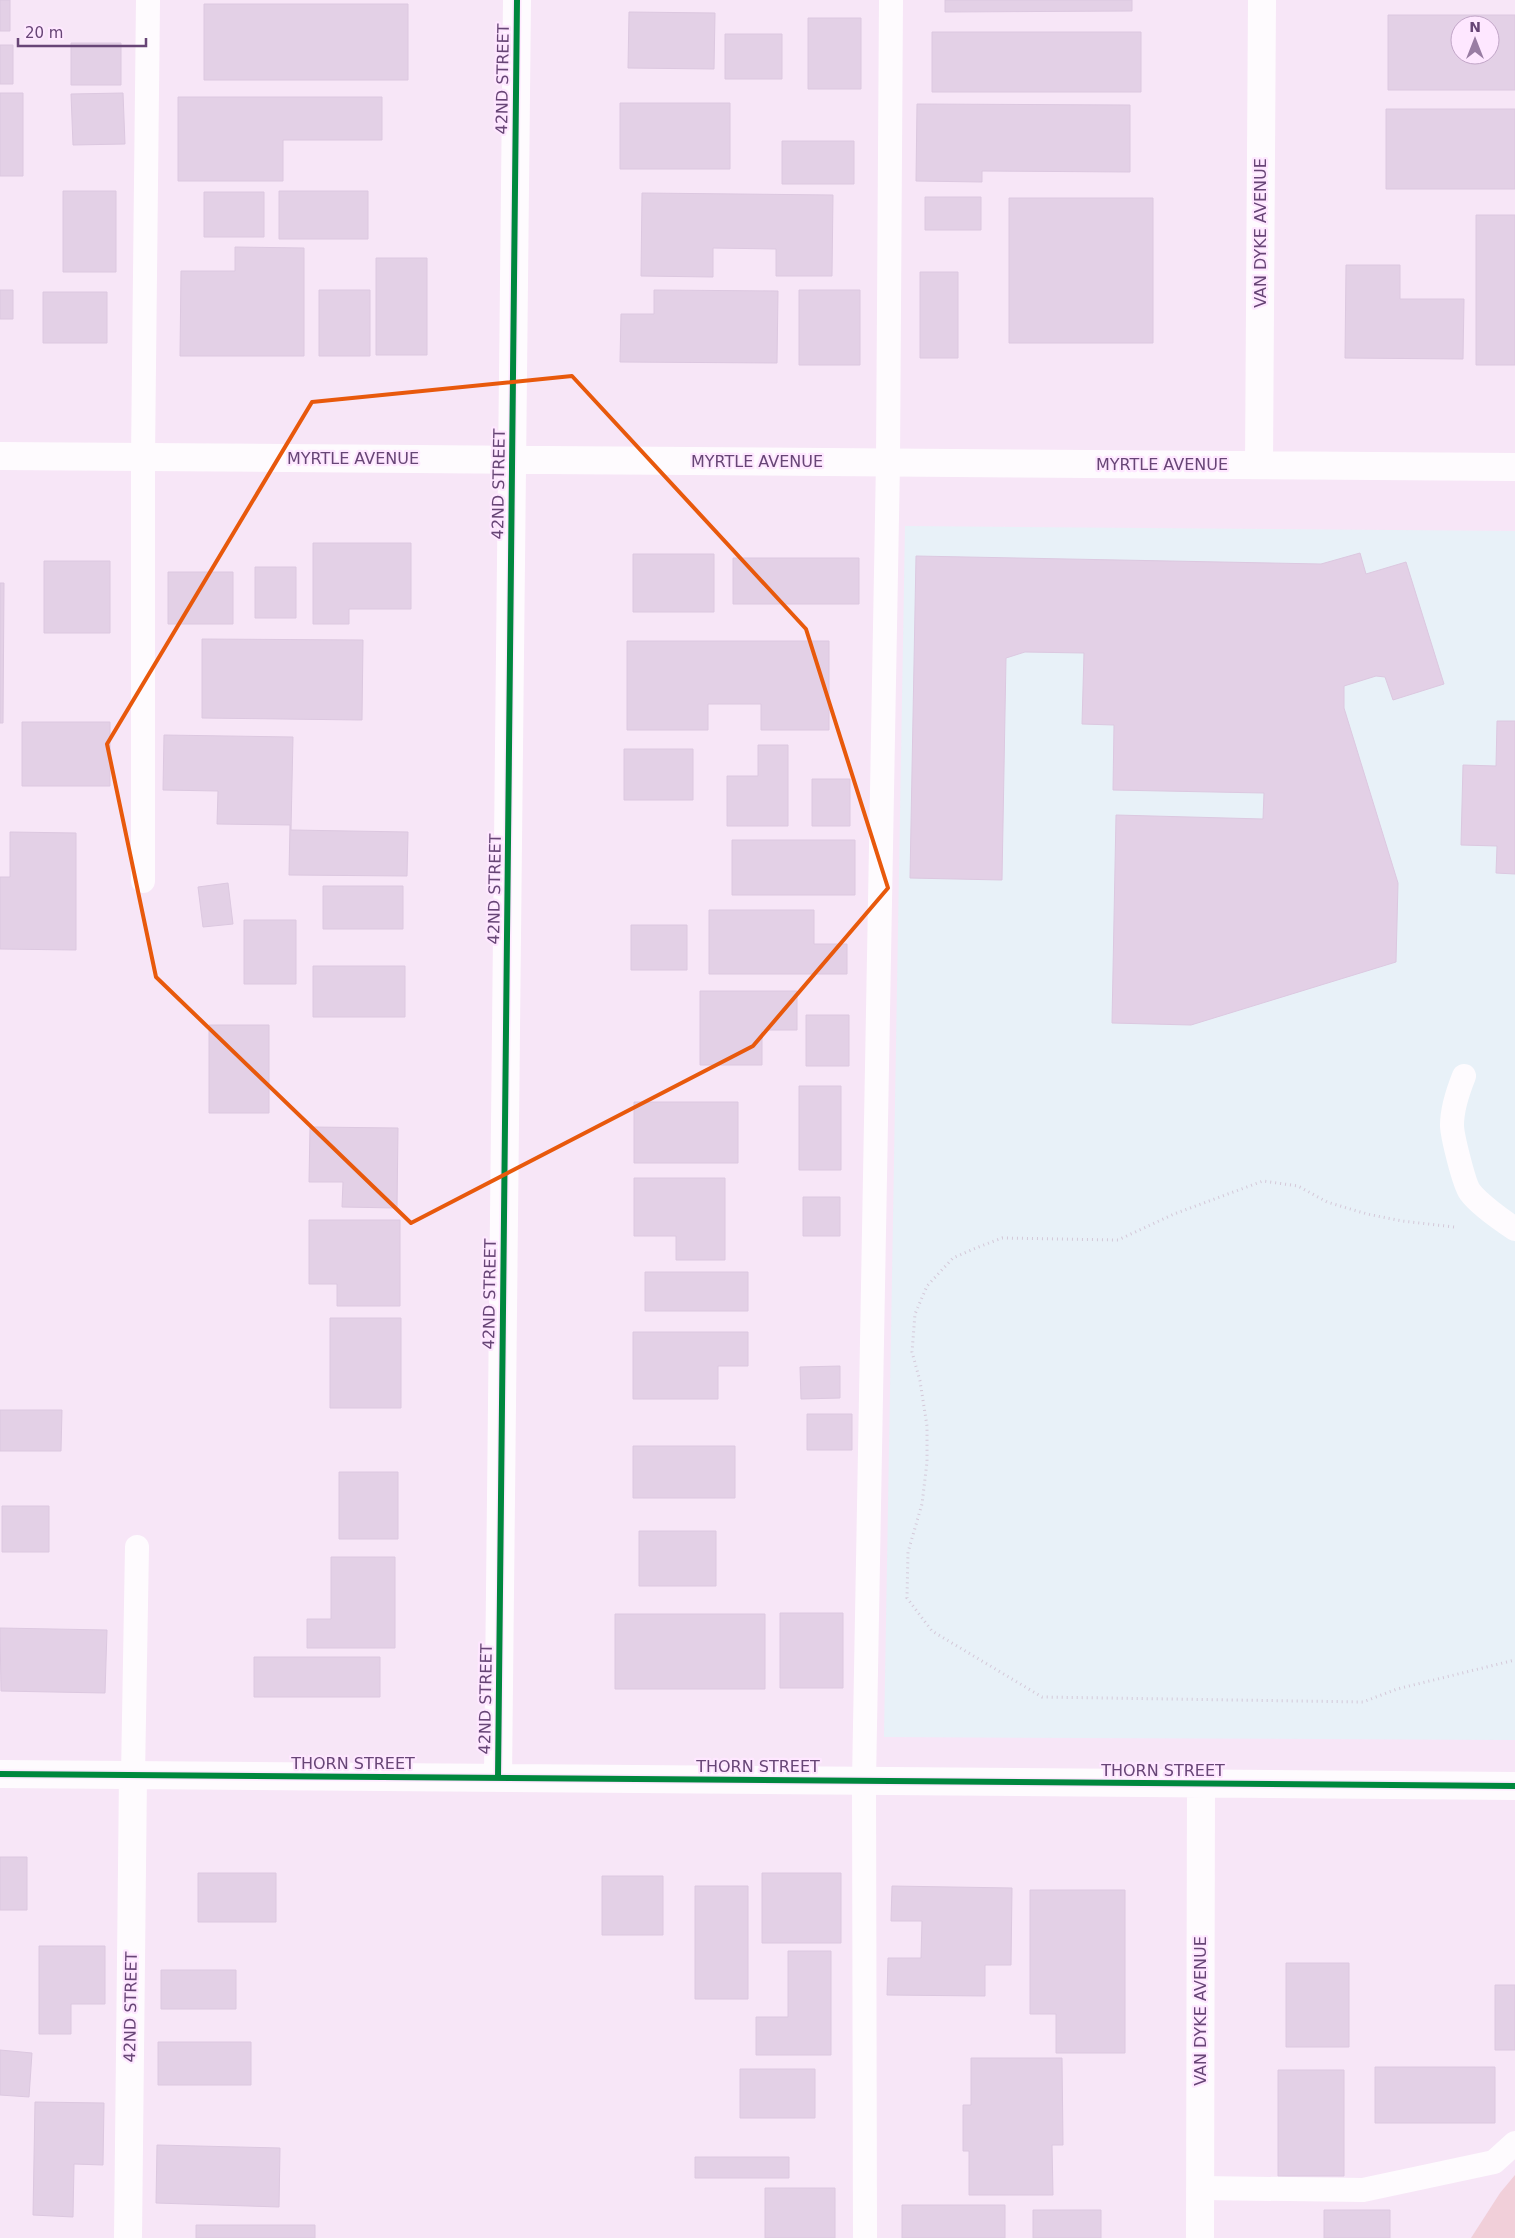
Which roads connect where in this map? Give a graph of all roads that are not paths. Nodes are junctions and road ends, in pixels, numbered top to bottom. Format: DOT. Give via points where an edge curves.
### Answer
graph roads {
  1 [pos="148,0"];
  2 [pos="517,0"];
  3 [pos="891,0"];
  4 [pos="1262,0"];
  5 [pos="0,456"];
  6 [pos="143,457"];
  7 [pos="512,460"];
  8 [pos="888,462"];
  9 [pos="1259,465"];
  10 [pos="1515,467"];
  11 [pos="143,881"];
  12 [pos="1464,1076"];
  13 [pos="1509,1225"];
  14 [pos="136,1548"];
  15 [pos="0,1774"];
  16 [pos="133,1775"];
  17 [pos="498,1778"];
  18 [pos="864,1781"];
  19 [pos="1201,1784"];
  20 [pos="1515,1786"];
  21 [pos="1515,2143"];
  22 [pos="1200,2188"];
  23 [pos="128,2238"];
  24 [pos="865,2238"];
  25 [pos="1200,2238"];
  1 -- 6 [label="lane"];
  2 -- 7 [label="street, 42ND STREET"];
  3 -- 8 [label="lane"];
  4 -- 9 [label="street, VAN DYKE AVENUE"];
  5 -- 6 [label="street, MYRTLE AVENUE"];
  6 -- 7 [label="street, MYRTLE AVENUE"];
  6 -- 11 [label="lane"];
  7 -- 8 [label="street, MYRTLE AVENUE"];
  7 -- 17 [label="street, 42ND STREET"];
  8 -- 9 [label="street, MYRTLE AVENUE"];
  8 -- 18 [label="lane"];
  9 -- 10 [label="street, MYRTLE AVENUE"];
  12 -- 13 [label="lane" via="1452,1125 1461,1166 1469,1192"];
  14 -- 16 [label="lane"];
  15 -- 16 [label="street, THORN STREET"];
  16 -- 17 [label="street, THORN STREET"];
  16 -- 23 [label="street, 42ND STREET"];
  17 -- 18 [label="street, THORN STREET"];
  18 -- 19 [label="street, THORN STREET"];
  18 -- 24 [label="lane"];
  19 -- 20 [label="street, THORN STREET"];
  19 -- 22 [label="street, VAN DYKE AVENUE"];
  21 -- 22 [label="lane" via="1494,2162 1363,2190"];
  22 -- 25 [label="street, VAN DYKE AVENUE"];
}
